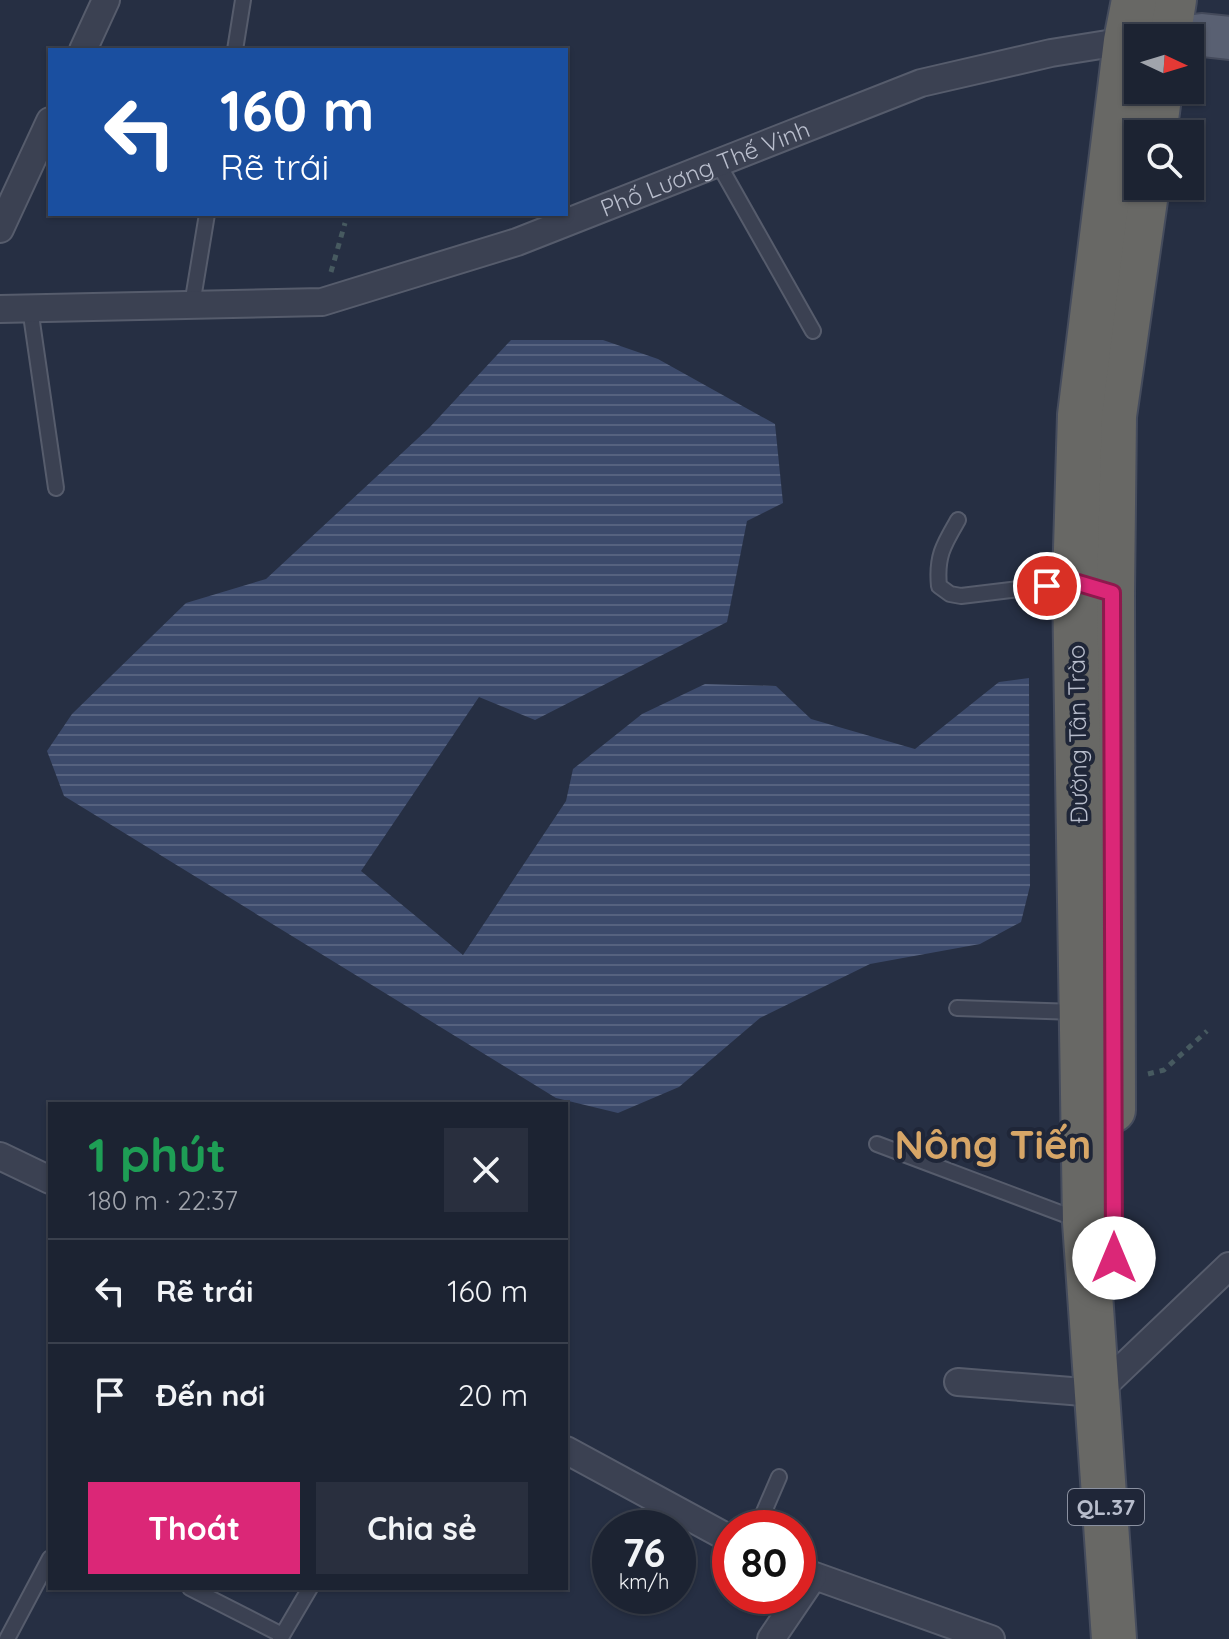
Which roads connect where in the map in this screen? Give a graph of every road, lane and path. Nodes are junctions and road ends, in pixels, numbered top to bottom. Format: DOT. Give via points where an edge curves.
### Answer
graph roads {
  1 [pos="106,0"];
  2 [pos="243,0"];
  3 [pos="1174,0"];
  4 [pos="1148,24"];
  5 [pos="1124,34"];
  6 [pos="1204,35"];
  7 [pos="1229,38"];
  8 [pos="84,48"];
  9 [pos="235,48"];
  10 [pos="1129,104"];
  11 [pos="48,125"];
  12 [pos="718,163"];
  13 [pos="1145,200"];
  14 [pos="207,216"];
  15 [pos="345,223"];
  16 [pos="0,229"];
  17 [pos="322,302"];
  18 [pos="192,305"];
  19 [pos="30,308"];
  20 [pos="0,309"];
  21 [pos="813,331"];
  22 [pos="56,488"];
  23 [pos="958,520"];
  24 [pos="1093,588"];
  25 [pos="957,1008"];
  26 [pos="1081,1013"];
  27 [pos="1207,1031"];
  28 [pos="1113,1079"];
  29 [pos="877,1144"];
  30 [pos="0,1156"];
  31 [pos="48,1179"];
  32 [pos="1085,1222"];
  33 [pos="1229,1266"];
  34 [pos="958,1382"];
  35 [pos="1096,1384"];
  36 [pos="568,1451"];
  37 [pos="779,1477"];
  38 [pos="765,1510"];
  39 [pos="712,1529"];
  40 [pos="48,1562"];
  41 [pos="816,1578"];
  42 [pos="194,1590"];
  43 [pos="309,1590"];
  44 [pos="784,1614"];
  45 [pos="281,1637"];
  46 [pos="7,1639"];
  47 [pos="771,1639"];
  48 [pos="991,1639"];
  49 [pos="1114,1639"];
  1 -- 8 [label="street"];
  2 -- 9 [label="lane"];
  3 -- 4 [label="highway, Đường Tân Trào / QL.37"];
  5 -- 12 [label="street, Phố Lương Thế Vinh" via="921,83"];
  6 -- 7 [label="main road"];
  10 -- 24 [label="highway, Đường Tân Trào / QL.37" via="1080,415"];
  11 -- 16 [label="street"];
  12 -- 17 [label="street, Phố Lương Thế Vinh" via="517,242"];
  12 -- 21 [label="lane"];
  13 -- 24 [label="highway, Đường Tân Trào / QL.37"];
  14 -- 18 [label="lane"];
  15 -- 17 [label="path"];
  17 -- 18 [label="street, Phố Lương Thế Vinh"];
  18 -- 19 [label="street, Phố Lương Thế Vinh"];
  19 -- 20 [label="street, Phố Lương Thế Vinh"];
  19 -- 22 [label="lane"];
  23 -- 24 [label="lane" via="937,568 939,586 950,594"];
  24 -- 26 [label="highway, Đường Tân Trào / QL.37"];
  24 -- 28 [label="highway, Đường Tân Trào / QL.37"];
  25 -- 26 [label="lane"];
  26 -- 32 [label="highway, Đường Tân Trào / QL.37"];
  27 -- 28 [label="path" via="1164,1070"];
  28 -- 35 [label="highway, Đường Tân Trào / QL.37" via="1114,1258"];
  29 -- 32 [label="lane"];
  30 -- 31 [label="street"];
  32 -- 35 [label="highway, Đường Tân Trào / QL.37"];
  33 -- 35 [label="street"];
  34 -- 35 [label="street"];
  35 -- 49 [label="highway, Đường Tân Trào / QL.37"];
  36 -- 39 [label="street"];
  37 -- 38 [label="lane"];
  40 -- 46 [label="lane"];
  41 -- 48 [label="street"];
  42 -- 45 [label="lane"];
  43 -- 45 [label="lane"];
  44 -- 47 [label="street"];
}
